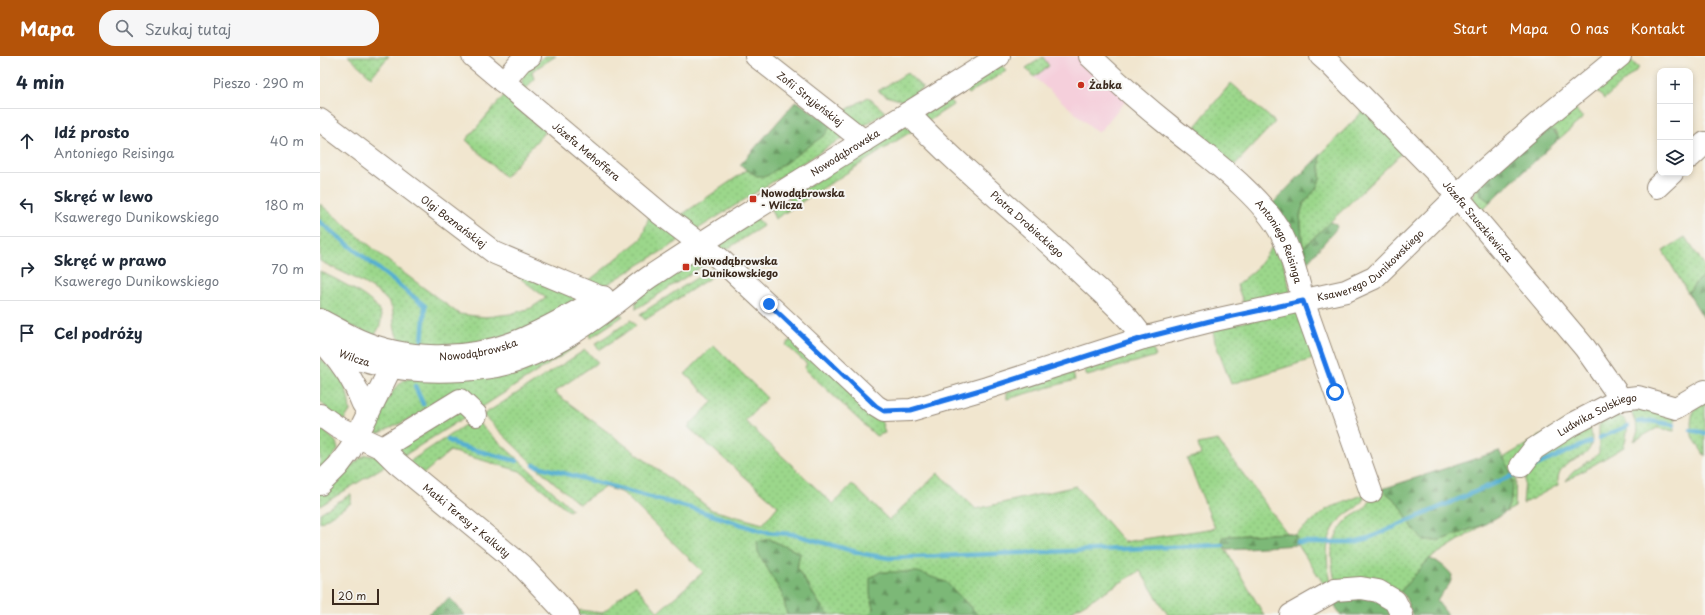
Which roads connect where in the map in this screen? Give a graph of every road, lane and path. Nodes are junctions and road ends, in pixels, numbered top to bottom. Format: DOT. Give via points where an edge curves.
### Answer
graph roads {
  1 [pos="473,56"];
  2 [pos="530,56"];
  3 [pos="756,56"];
  4 [pos="999,56"];
  5 [pos="1090,56"];
  6 [pos="1320,56"];
  7 [pos="1620,56"];
  8 [pos="503,82"];
  9 [pos="908,113"];
  10 [pos="320,120"];
  11 [pos="864,141"];
  12 [pos="1705,143"];
  13 [pos="1693,153"];
  14 [pos="1457,197"];
  15 [pos="700,244"];
  16 [pos="652,275"];
  17 [pos="602,298"];
  18 [pos="1303,301"];
  19 [pos="320,320"];
  20 [pos="1143,338"];
  21 [pos="323,344"];
  22 [pos="382,360"];
  23 [pos="1705,391"];
  24 [pos="1621,399"];
  25 [pos="363,404"];
  26 [pos="320,415"];
  27 [pos="476,415"];
  28 [pos="356,437"];
  29 [pos="382,448"];
  30 [pos="1521,466"];
  31 [pos="320,484"];
  32 [pos="1371,492"];
  33 [pos="568,615"];
  34 [pos="1291,615"];
  35 [pos="1402,615"];
  1 -- 8 [label="street, Józefa Mehoffera"];
  2 -- 8 [label="street" via="521,61"];
  3 -- 11 [label="street, Zofii Stryjeńskiej"];
  4 -- 9 [label="street, Nowodąbrowska"];
  5 -- 18 [label="street, Antoniego Reisinga" via="1137,99 1233,178 1264,209 1282,234"];
  6 -- 14 [label="street, Józefa Szuszkiewicza" via="1434,170"];
  7 -- 14 [label="street, Ksawerego Dunikowskiego" via="1532,128"];
  8 -- 15 [label="street, Józefa Mehoffera"];
  9 -- 11 [label="street, Nowodąbrowska"];
  9 -- 20 [label="street, Piotra Drobieckiego" via="1061,253 1133,323"];
  10 -- 17 [label="street, Olgi Boznańskiej" via="495,253"];
  11 -- 15 [label="street, Nowodąbrowska"];
  12 -- 13 [label="street"];
  14 -- 18 [label="street, Ksawerego Dunikowskiego" via="1374,278 1346,291"];
  14 -- 24 [label="street, Józefa Szuszkiewicza" via="1584,348"];
  15 -- 16 [label="street, Nowodąbrowska"];
  15 -- 20 [label="street, Ksawerego Dunikowskiego" via="884,411 911,410"];
  16 -- 17 [label="street, Nowodąbrowska"];
  16 -- 22 [label="street, Nowodąbrowska" via="589,323 560,341 529,356 504,364 435,371"];
  17 -- 22 [label="street, Nowodąbrowska" via="558,323 513,343 485,351 458,356"];
  18 -- 20 [label="street, Ksawerego Dunikowskiego"];
  18 -- 32 [label="street, Antoniego Reisinga"];
  19 -- 22 [label="street, Wilcza" via="358,340"];
  21 -- 22 [label="street, Wilcza" via="353,357"];
  21 -- 25 [label="street" via="339,360 357,388"];
  22 -- 25 [label="street"];
  22 -- 28 [label="street"];
  23 -- 24 [label="street, Ludwika Solskiego" via="1676,408 1638,397"];
  24 -- 30 [label="street, Ludwika Solskiego" via="1534,448"];
  25 -- 28 [label="street"];
  26 -- 28 [label="street, Matki Teresy z Kalkuty" via="337,428"];
  27 -- 29 [label="street" via="460,400"];
  28 -- 29 [label="street, Matki Teresy z Kalkuty"];
  28 -- 31 [label="street" via="338,466"];
  29 -- 33 [label="street, Matki Teresy z Kalkuty" via="521,565"];
  34 -- 35 [label="street" via="1335,590 1361,588 1378,591 1395,601"];
}
